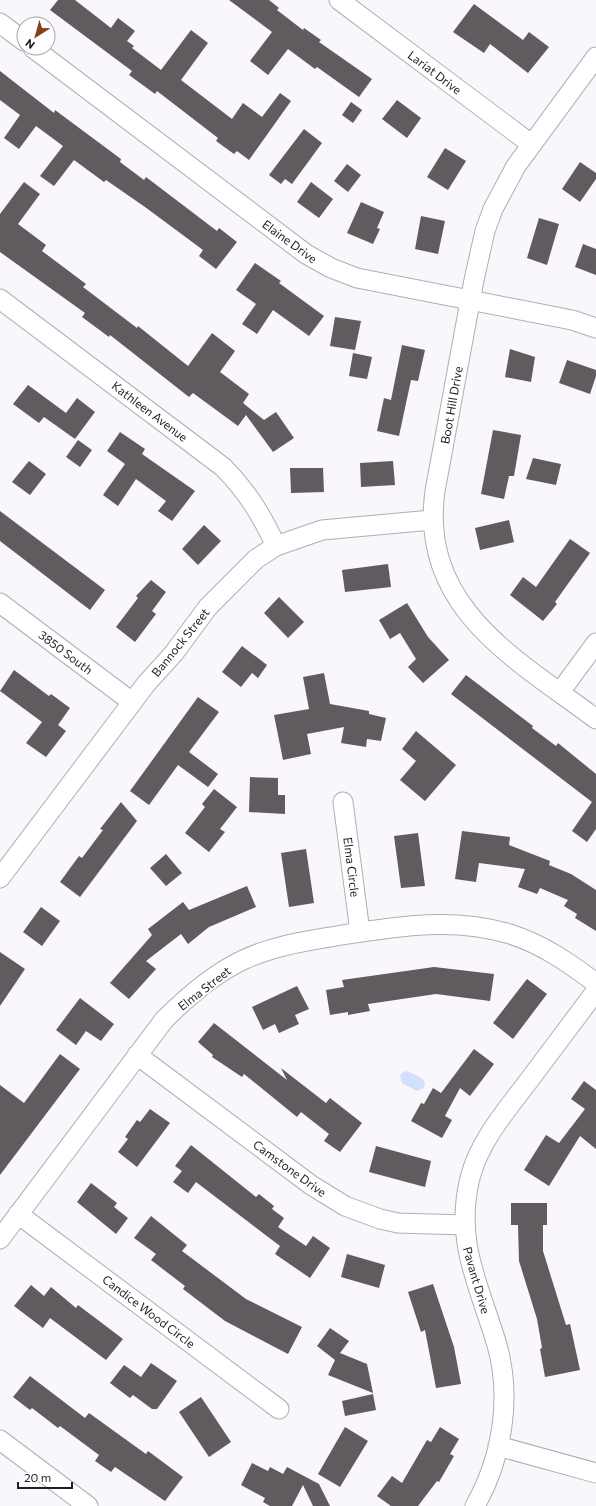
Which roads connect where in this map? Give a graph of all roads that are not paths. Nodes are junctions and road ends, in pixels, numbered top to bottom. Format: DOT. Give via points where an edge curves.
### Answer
graph roads {
  1 [pos="339,0"];
  2 [pos="0,23"];
  3 [pos="16,35"];
  4 [pos="44,56"];
  5 [pos="596,57"];
  6 [pos="531,144"];
  7 [pos="0,299"];
  8 [pos="470,300"];
  9 [pos="596,328"];
  10 [pos="432,520"];
  11 [pos="276,546"];
  12 [pos="0,603"];
  13 [pos="596,643"];
  14 [pos="560,692"];
  15 [pos="132,702"];
  16 [pos="596,719"];
  17 [pos="343,802"];
  18 [pos="0,878"];
  19 [pos="360,932"];
  20 [pos="596,983"];
  21 [pos="596,991"];
  22 [pos="137,1055"];
  23 [pos="18,1214"];
  24 [pos="465,1225"];
  25 [pos="0,1239"];
  26 [pos="279,1408"];
  27 [pos="0,1440"];
  28 [pos="498,1446"];
  29 [pos="596,1473"];
  30 [pos="88,1506"];
  31 [pos="475,1506"];
  1 -- 6 [label="street, Lariat Drive"];
  2 -- 3 [label="street"];
  4 -- 8 [label="street, Elaine Drive" via="318,262 357,278"];
  5 -- 6 [label="street, Boot Hill Drive"];
  6 -- 8 [label="street, Boot Hill Drive" via="506,182 494,209 479,253"];
  7 -- 11 [label="street, Kathleen Avenue" via="223,467 247,494"];
  8 -- 9 [label="street, Elaine Drive" via="572,320"];
  8 -- 10 [label="street, Boot Hill Drive"];
  10 -- 11 [label="street, Bannock Street" via="336,527 307,534"];
  10 -- 14 [label="street, Boot Hill Drive" via="441,561 466,612 494,642"];
  11 -- 15 [label="street, Bannock Street" via="256,559 226,587"];
  12 -- 15 [label="street, 3850 South"];
  13 -- 14 [label="street"];
  14 -- 16 [label="street, Boot Hill Drive"];
  15 -- 18 [label="street, Bannock Street"];
  17 -- 19 [label="street, Elma Circle"];
  19 -- 20 [label="street, Elma Street" via="426,924 470,925 491,929 546,949"];
  19 -- 22 [label="street, Elma Street" via="281,946 231,966 179,1005"];
  21 -- 24 [label="street, Pavant Drive" via="482,1147 470,1178"];
  22 -- 23 [label="street, Elma Street"];
  22 -- 24 [label="street, Camstone Drive" via="311,1185 345,1206 398,1223"];
  23 -- 25 [label="street, Elma Street"];
  23 -- 26 [label="street, Candice Wood Circle"];
  24 -- 28 [label="street, Pavant Drive" via="467,1252 501,1366 504,1411"];
  27 -- 30 [label="street"];
  28 -- 29 [label="street"];
  28 -- 31 [label="street, Pavant Drive" via="487,1482"];
}
